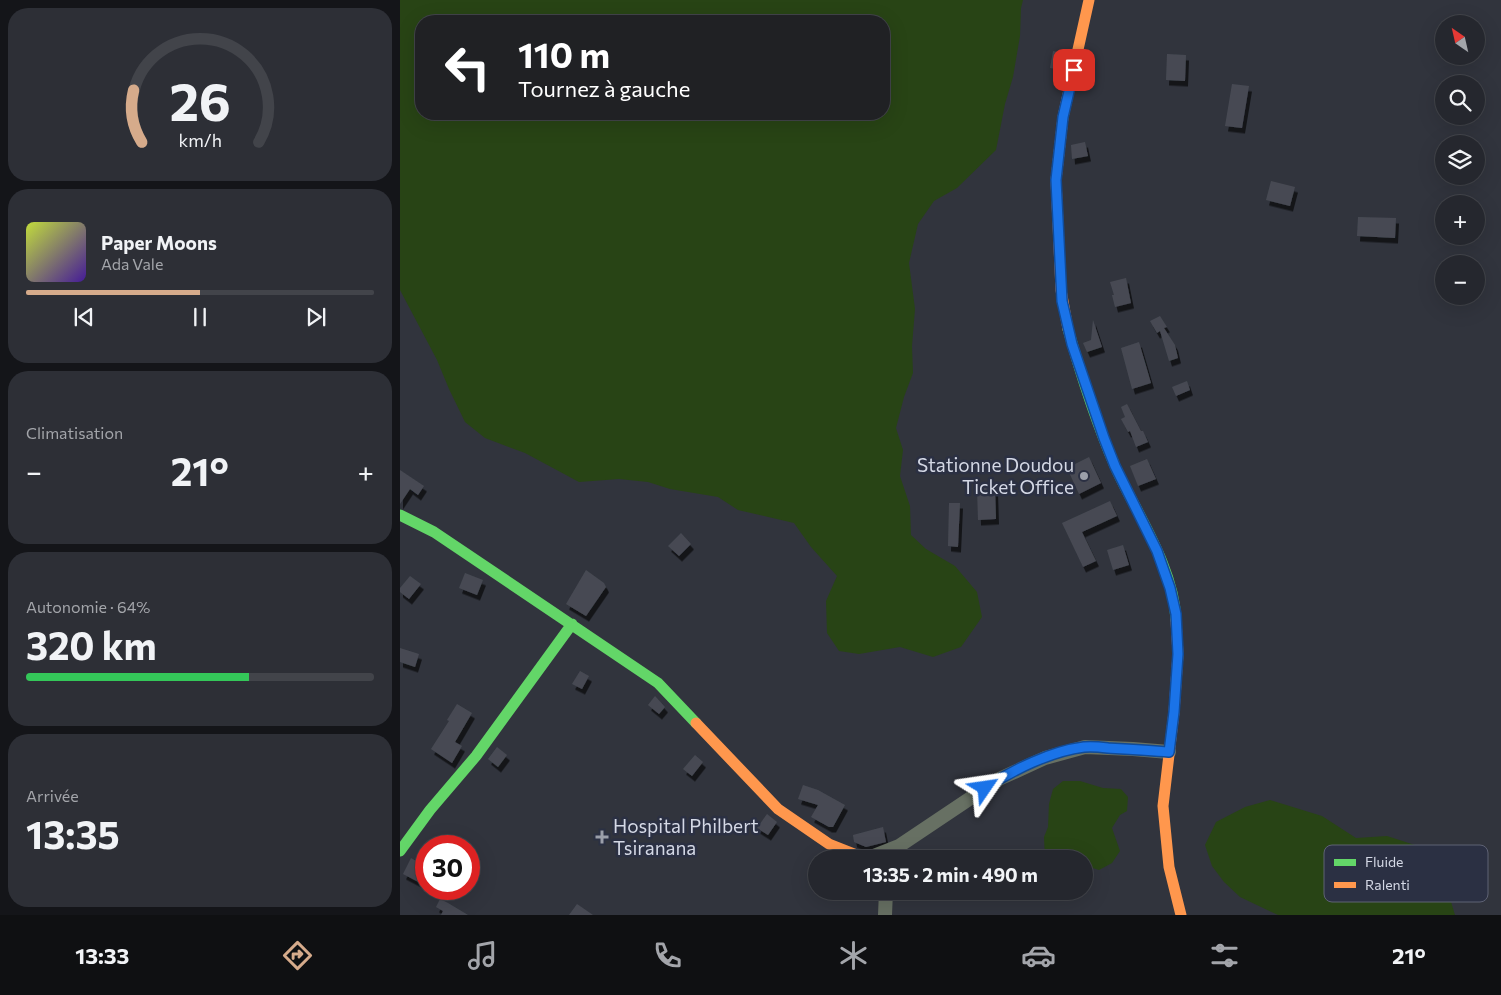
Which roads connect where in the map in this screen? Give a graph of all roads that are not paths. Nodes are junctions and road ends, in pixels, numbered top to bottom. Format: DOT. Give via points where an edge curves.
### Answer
graph roads {
  1 [pos="1090,0"];
  2 [pos="400,515"];
  3 [pos="572,624"];
  4 [pos="1169,752"];
  5 [pos="842,850"];
  6 [pos="889,850"];
  7 [pos="400,851"];
  8 [pos="886,900"];
  9 [pos="885,915"];
  10 [pos="1181,915"];
  1 -- 4 [label="street" via="1063,117 1058,156 1060,290 1065,321 1104,438 1157,551 1170,588 1176,614 1178,654"];
  2 -- 3 [label="street" via="434,532"];
  3 -- 5 [label="street" via="658,683 778,809"];
  3 -- 7 [label="street" via="476,756"];
  4 -- 6 [label="street" via="1085,747 1045,758 999,779"];
  4 -- 10 [label="street" via="1163,806 1169,867"];
  8 -- 9 [label="street"];
}
